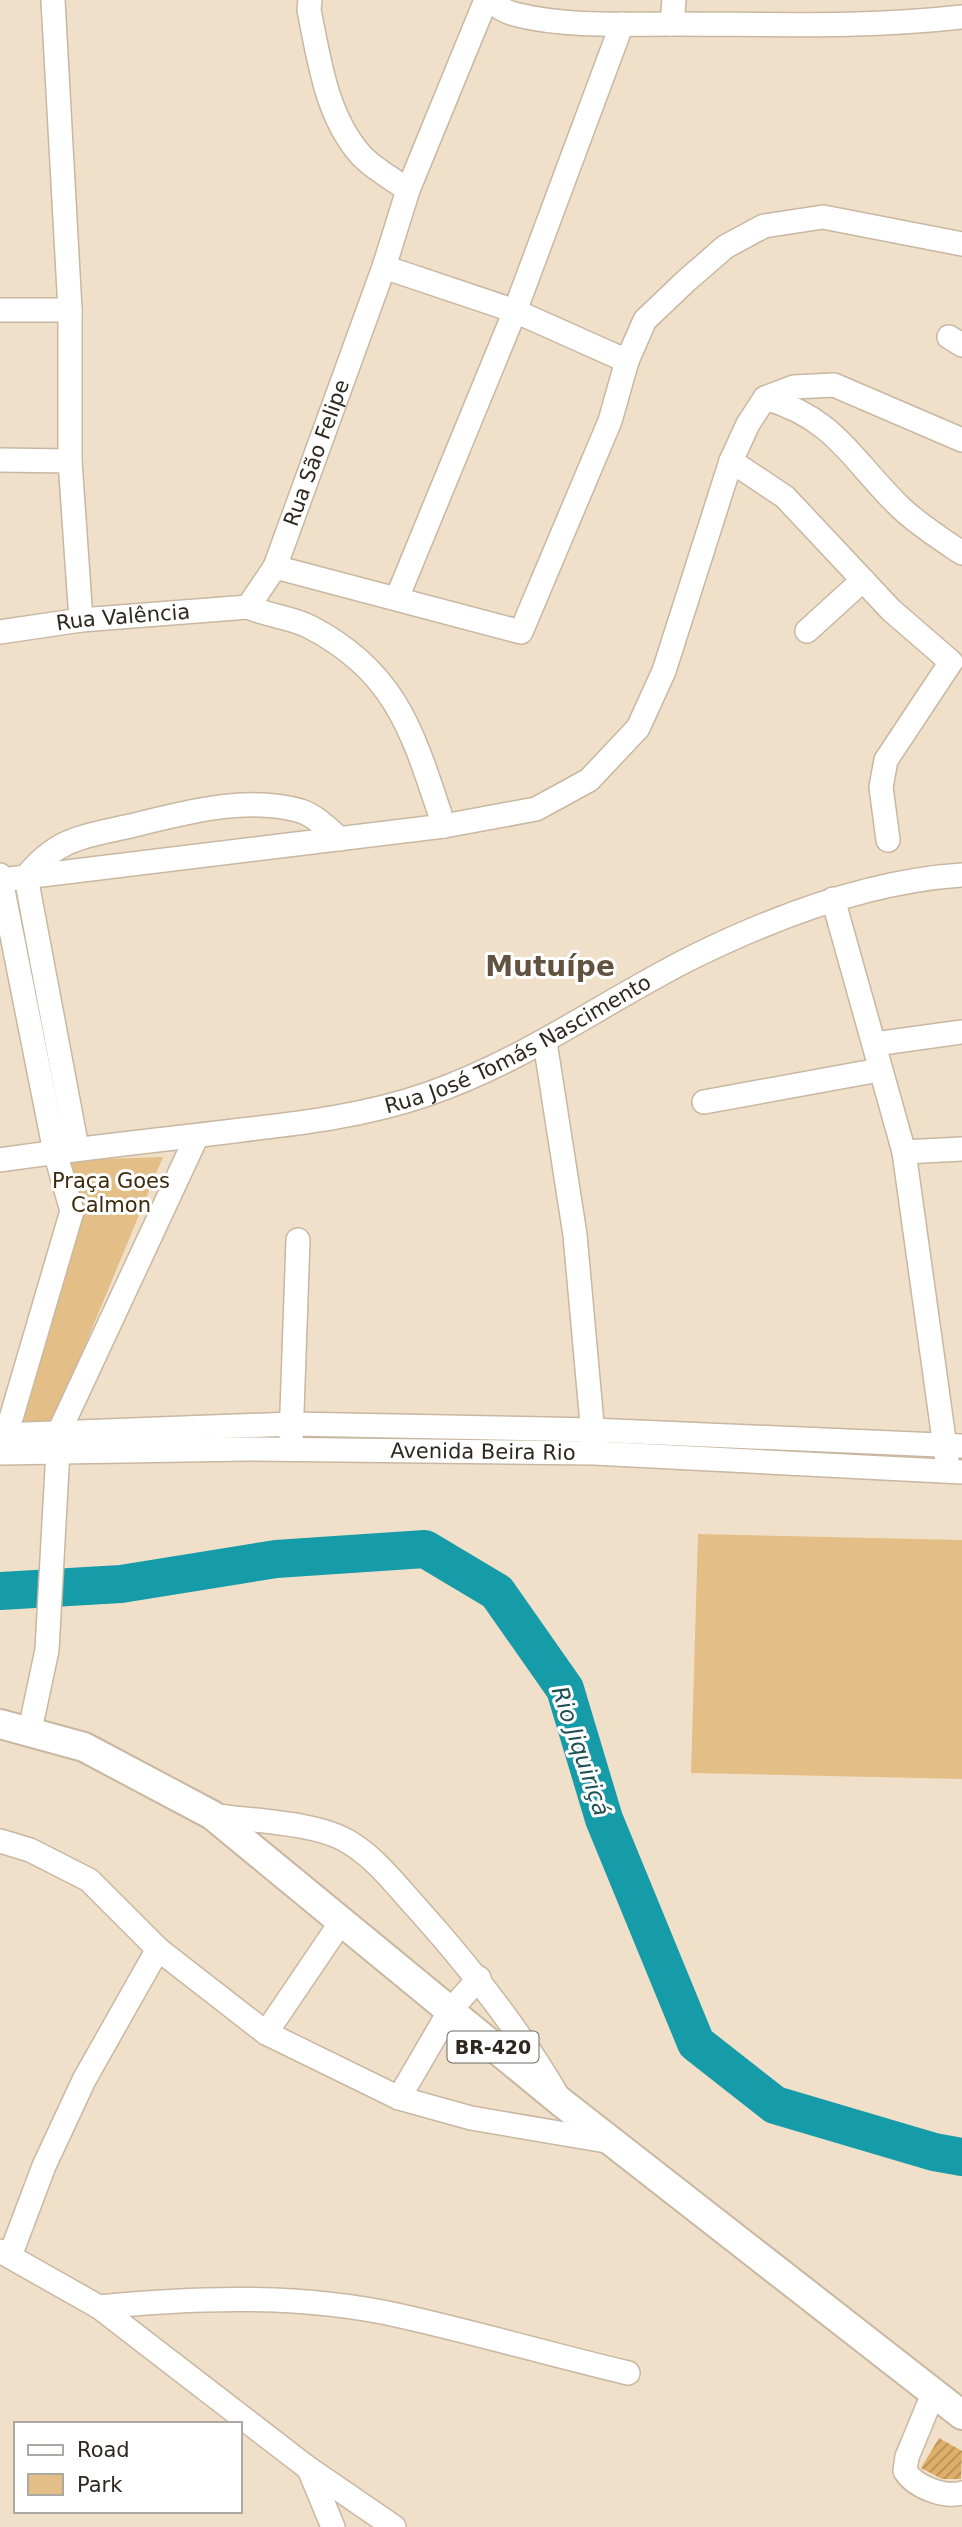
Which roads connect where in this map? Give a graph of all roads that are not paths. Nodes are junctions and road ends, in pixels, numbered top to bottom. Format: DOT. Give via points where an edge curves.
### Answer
graph roads {
  1 [pos="53,0"];
  2 [pos="310,0"];
  3 [pos="488,0"];
  4 [pos="674,0"];
  5 [pos="962,17"];
  6 [pos="622,24"];
  7 [pos="672,24"];
  8 [pos="408,190"];
  9 [pos="962,244"];
  10 [pos="384,267"];
  11 [pos="0,310"];
  12 [pos="70,310"];
  13 [pos="515,311"];
  14 [pos="627,361"];
  15 [pos="765,398"];
  16 [pos="962,440"];
  17 [pos="0,460"];
  18 [pos="69,461"];
  19 [pos="731,461"];
  20 [pos="962,553"];
  21 [pos="275,567"];
  22 [pos="863,580"];
  23 [pos="397,598"];
  24 [pos="248,607"];
  25 [pos="81,620"];
  26 [pos="807,631"];
  27 [pos="0,632"];
  28 [pos="957,665"];
  29 [pos="444,826"];
  30 [pos="340,839"];
  31 [pos="888,839"];
  32 [pos="962,875"];
  33 [pos="26,877"];
  34 [pos="0,879"];
  35 [pos="833,899"];
  36 [pos="48,994"];
  37 [pos="25,999"];
  38 [pos="962,1032"];
  39 [pos="545,1042"];
  40 [pos="875,1044"];
  41 [pos="879,1069"];
  42 [pos="704,1101"];
  43 [pos="197,1136"];
  44 [pos="962,1149"];
  45 [pos="66,1150"];
  46 [pos="904,1152"];
  47 [pos="0,1160"];
  48 [pos="298,1240"];
  49 [pos="292,1424"];
  50 [pos="592,1430"];
  51 [pos="58,1441"];
  52 [pos="1,1444"];
  53 [pos="954,1446"];
  54 [pos="291,1450"];
  55 [pos="594,1453"];
  56 [pos="955,1472"];
  57 [pos="0,1724"];
  58 [pos="30,1730"];
  59 [pos="212,1815"];
  60 [pos="0,1841"];
  61 [pos="30,1850"];
  62 [pos="0,1854"];
  63 [pos="341,1922"];
  64 [pos="158,1949"];
  65 [pos="479,1978"];
  66 [pos="449,2012"];
  67 [pos="266,2033"];
  68 [pos="399,2098"];
  69 [pos="561,2102"];
  70 [pos="613,2142"];
  71 [pos="5,2254"];
  72 [pos="99,2307"];
  73 [pos="628,2373"];
  74 [pos="933,2394"];
  75 [pos="962,2416"];
  76 [pos="308,2468"];
  77 [pos="962,2493"];
  78 [pos="333,2527"];
  79 [pos="394,2527"];
  1 -- 12 [label="street"];
  2 -- 8 [label="street" via="323,78 335,112 360,155"];
  3 -- 6 [label="street" via="506,11 533,18"];
  3 -- 8 [label="street, Rua São Felipe"];
  4 -- 7 [label="street"];
  5 -- 7 [label="street" via="904,24"];
  6 -- 7 [label="street"];
  6 -- 13 [label="street"];
  8 -- 10 [label="street, Rua São Felipe"];
  9 -- 14 [label="street" via="823,217 764,226 725,247 645,320"];
  10 -- 13 [label="street"];
  10 -- 21 [label="street, Rua São Felipe"];
  11 -- 12 [label="street"];
  12 -- 18 [label="street"];
  13 -- 14 [label="street"];
  13 -- 23 [label="street"];
  14 -- 23 [label="street" via="610,421 521,632"];
  15 -- 16 [label="street" via="794,387 834,385"];
  15 -- 19 [label="street"];
  15 -- 20 [label="street" via="789,405 831,432 903,510"];
  17 -- 18 [label="street"];
  18 -- 25 [label="street"];
  19 -- 22 [label="street" via="785,498"];
  19 -- 29 [label="street" via="664,671 638,727 589,780 555,800 524,812"];
  21 -- 23 [label="street"];
  21 -- 24 [label="street, Rua São Felipe"];
  22 -- 26 [label="street"];
  22 -- 28 [label="street"];
  24 -- 25 [label="street, Rua Valência"];
  24 -- 29 [label="street" via="306,625 349,650 374,672 411,729"];
  25 -- 27 [label="street, Rua Valência"];
  28 -- 31 [label="street" via="886,760 881,787"];
  29 -- 30 [label="street"];
  30 -- 33 [label="street"];
  30 -- 33 [label="street" via="318,820 292,810 244,806 192,811 66,843 37,863"];
  32 -- 35 [label="street, Rua José Tomás Nascimento"];
  33 -- 34 [label="street"];
  33 -- 36 [label="street"];
  34 -- 37 [label="street"];
  35 -- 39 [label="street, Rua José Tomás Nascimento" via="690,959"];
  35 -- 40 [label="street"];
  36 -- 37 [label="street"];
  36 -- 45 [label="street"];
  37 -- 45 [label="street"];
  38 -- 40 [label="street"];
  39 -- 43 [label="street, Rua José Tomás Nascimento" via="428,1094 321,1121"];
  39 -- 50 [label="street" via="575,1235"];
  40 -- 41 [label="street"];
  41 -- 42 [label="street"];
  41 -- 46 [label="street"];
  43 -- 45 [label="street, Rua José Tomás Nascimento"];
  43 -- 51 [label="street"];
  44 -- 46 [label="street"];
  45 -- 47 [label="street, Rua José Tomás Nascimento"];
  45 -- 52 [label="street" via="72,1211 68,1235"];
  46 -- 53 [label="street"];
  48 -- 49 [label="street"];
  49 -- 50 [label="street, Avenida Beira Rio"];
  49 -- 51 [label="street, Avenida Beira Rio"];
  49 -- 54 [label="street"];
  50 -- 53 [label="street, Avenida Beira Rio"];
  50 -- 55 [label="street"];
  51 -- 52 [label="street, Avenida Beira Rio"];
  51 -- 54 [label="street, Avenida Beira Rio"];
  51 -- 58 [label="street" via="47,1650"];
  53 -- 56 [label="street"];
  54 -- 55 [label="street, Avenida Beira Rio"];
  55 -- 56 [label="street, Avenida Beira Rio"];
  57 -- 58 [label="main road, BR-420"];
  58 -- 59 [label="main road, BR-420" via="84,1747"];
  59 -- 63 [label="main road, BR-420"];
  59 -- 65 [label="street" via="313,1830 346,1840 377,1863"];
  60 -- 61 [label="street"];
  61 -- 62 [label="street"];
  61 -- 64 [label="street" via="89,1880"];
  63 -- 66 [label="main road, BR-420"];
  63 -- 67 [label="street"];
  64 -- 67 [label="street"];
  64 -- 71 [label="street" via="84,2080"];
  65 -- 66 [label="street"];
  65 -- 69 [label="street" via="526,2042"];
  66 -- 68 [label="street"];
  66 -- 69 [label="main road, BR-420"];
  67 -- 68 [label="street"];
  68 -- 70 [label="street" via="471,2118"];
  69 -- 70 [label="main road, BR-420"];
  70 -- 74 [label="main road, BR-420"];
  71 -- 72 [label="street"];
  72 -- 73 [label="street" via="170,2300 321,2305 399,2315"];
  72 -- 76 [label="street"];
  74 -- 75 [label="main road, BR-420"];
  74 -- 77 [label="street" via="905,2471 934,2491"];
  76 -- 78 [label="street"];
  76 -- 79 [label="street"];
}
